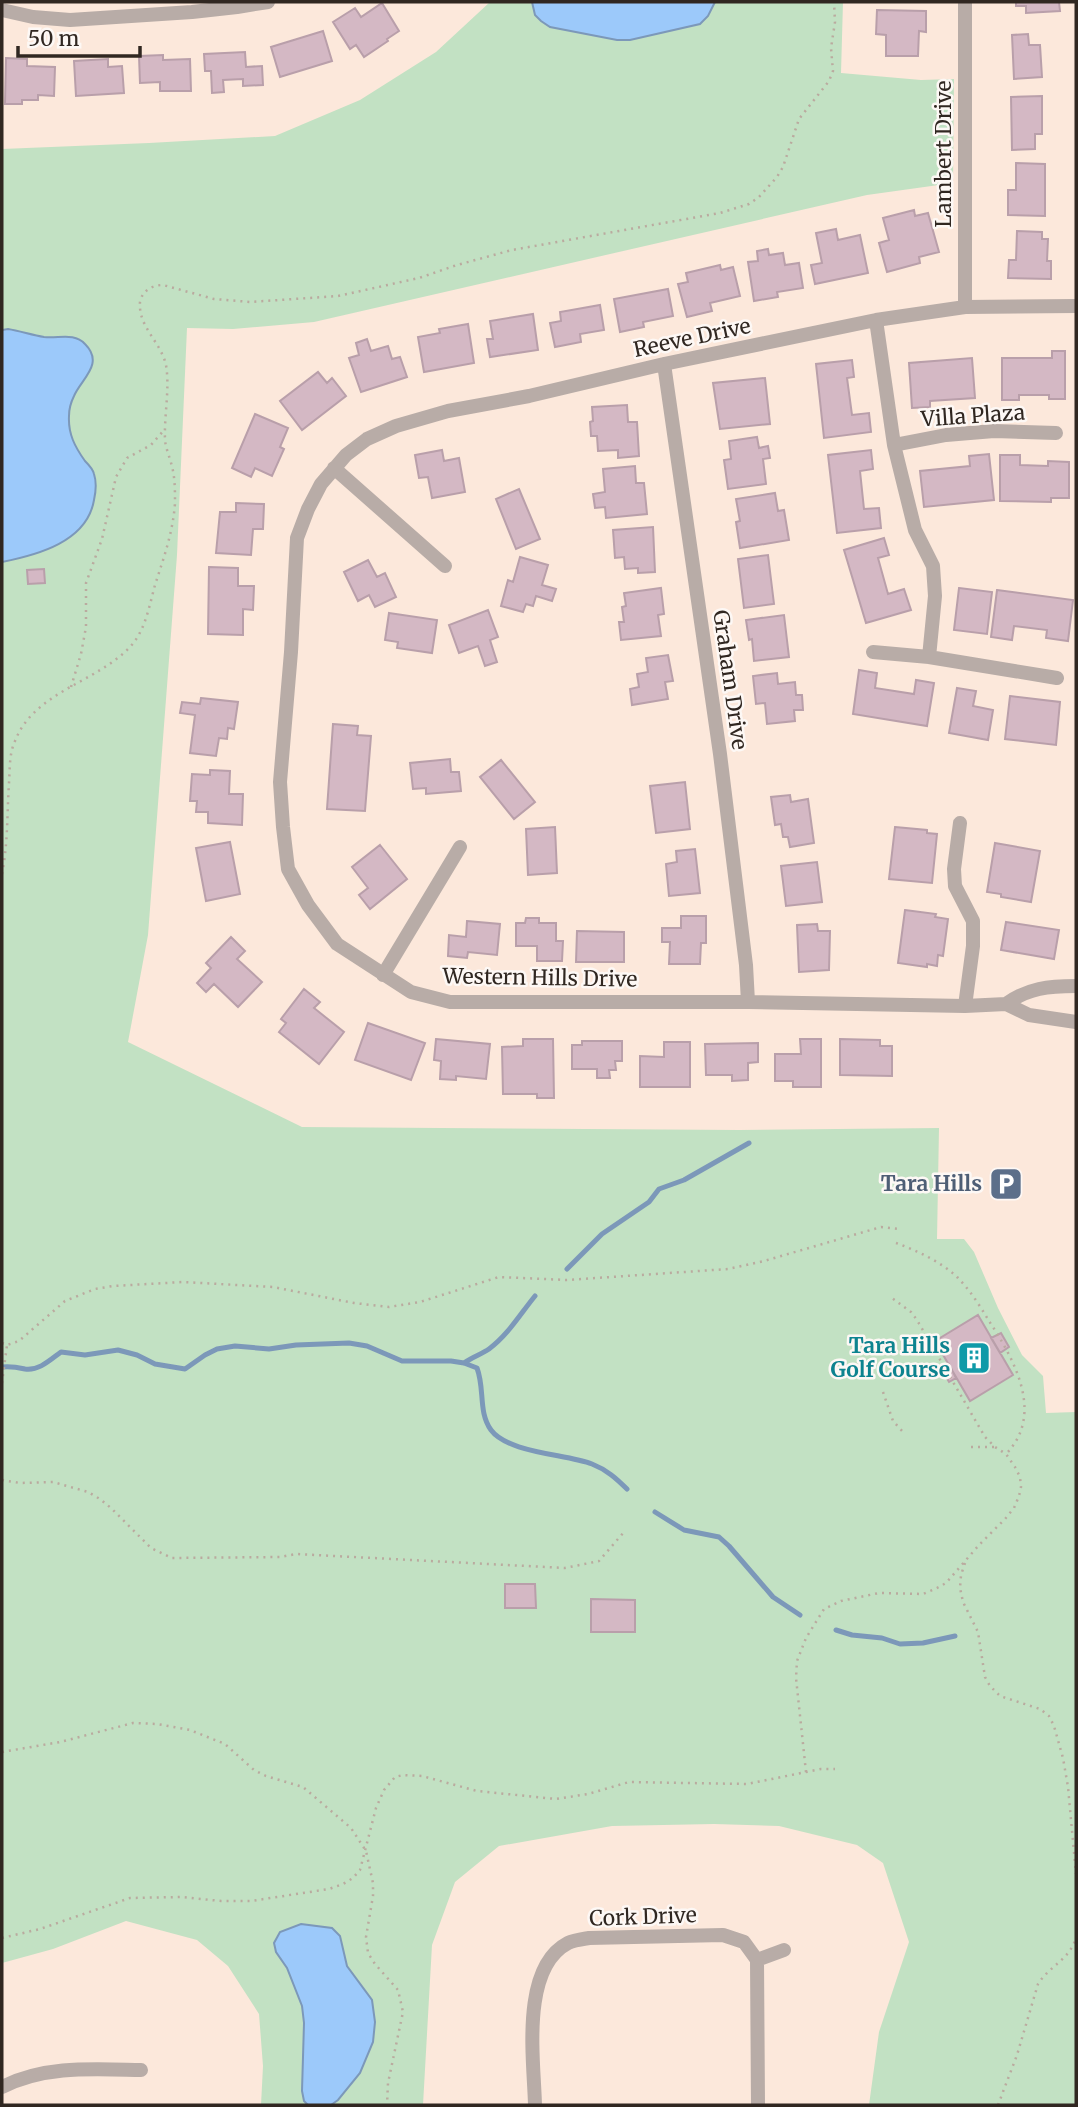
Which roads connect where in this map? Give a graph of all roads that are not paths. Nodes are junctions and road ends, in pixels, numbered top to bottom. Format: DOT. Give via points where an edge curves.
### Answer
graph roads {
  1 [pos="268,2"];
  2 [pos="965,2"];
  3 [pos="2,10"];
  4 [pos="1076,306"];
  5 [pos="965,307"];
  6 [pos="876,320"];
  7 [pos="664,364"];
  8 [pos="1056,433"];
  9 [pos="894,445"];
  10 [pos="334,468"];
  11 [pos="445,566"];
  12 [pos="873,652"];
  13 [pos="929,657"];
  14 [pos="1057,678"];
  15 [pos="960,823"];
  16 [pos="460,847"];
  17 [pos="383,975"];
  18 [pos="1076,986"];
  19 [pos="748,1002"];
  20 [pos="1006,1004"];
  21 [pos="965,1006"];
  22 [pos="1076,1022"];
  23 [pos="785,1950"];
  24 [pos="757,1960"];
  25 [pos="141,2070"];
  26 [pos="2,2087"];
  27 [pos="535,2105"];
  28 [pos="758,2105"];
  1 -- 3 [label="street" via="70,20"];
  2 -- 5 [label="street, Lambert Drive"];
  4 -- 5 [label="street, Reeve Drive"];
  5 -- 6 [label="street, Reeve Drive"];
  6 -- 7 [label="street, Reeve Drive"];
  6 -- 9 [label="street, Villa Plaza"];
  7 -- 10 [label="street, Reeve Drive" via="396,426 367,439"];
  7 -- 19 [label="street, Graham Drive" via="720,754"];
  8 -- 9 [label="street, Villa Plaza" via="994,431"];
  9 -- 13 [label="street, Villa Plaza" via="915,530 933,566"];
  10 -- 11 [label="street"];
  10 -- 17 [label="street, Western Hills Drive" via="316,492 297,538 281,782 283,827 288,869 308,905 337,944"];
  12 -- 13 [label="street"];
  13 -- 14 [label="street"];
  15 -- 21 [label="street" via="955,886 974,921"];
  16 -- 17 [label="street"];
  17 -- 19 [label="street, Western Hills Drive" via="411,992 450,1002"];
  18 -- 20 [label="street, Western Hills Drive" via="1021,993"];
  19 -- 21 [label="street, Western Hills Drive"];
  20 -- 21 [label="street, Western Hills Drive"];
  20 -- 22 [label="street, Western Hills Drive" via="1029,1015"];
  23 -- 24 [label="street"];
  24 -- 27 [label="street, Cork Drive" via="744,1942 723,1935 589,1938 568,1943 552,1956 535,1997"];
  24 -- 28 [label="street"];
  25 -- 26 [label="street" via="68,2069"];
}
